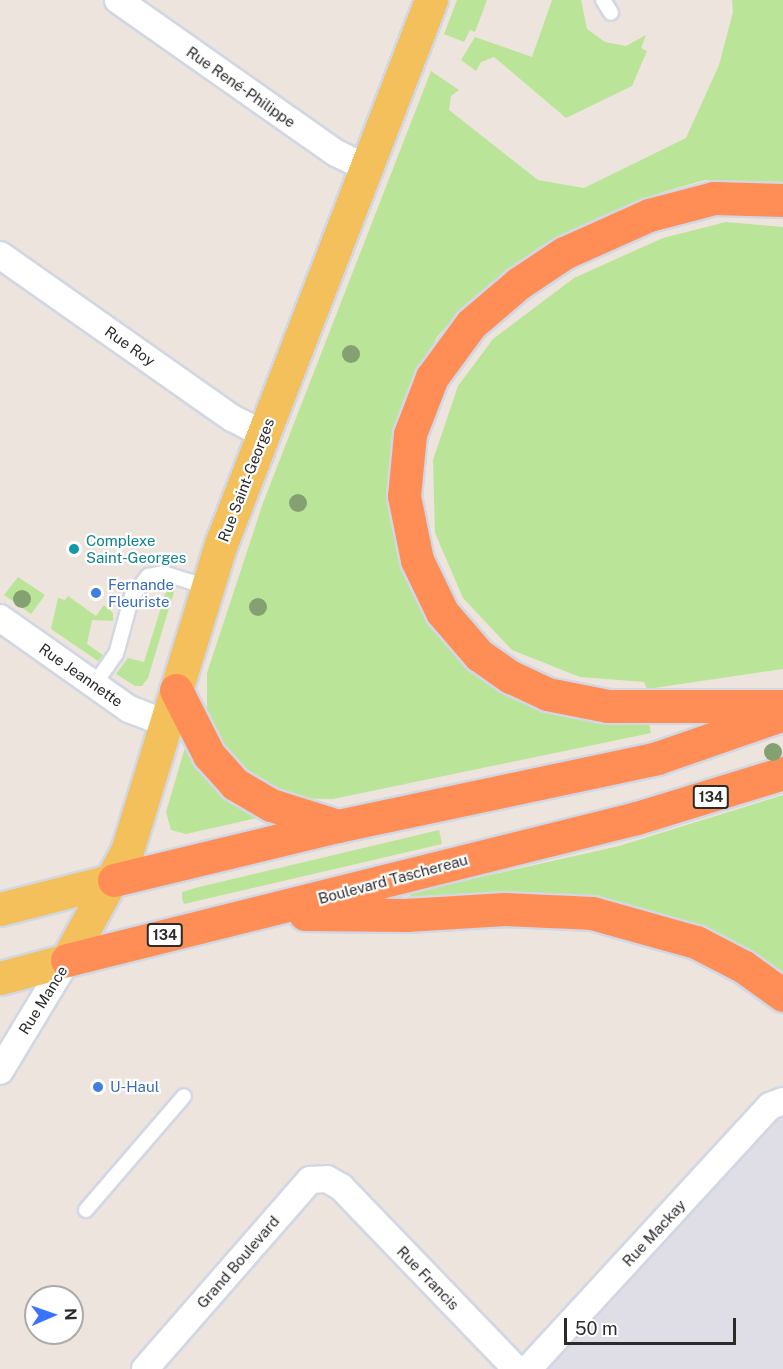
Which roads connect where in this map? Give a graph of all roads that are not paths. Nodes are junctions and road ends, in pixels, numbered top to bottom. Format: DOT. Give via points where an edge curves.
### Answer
graph roads {
  1 [pos="118,0"];
  2 [pos="431,0"];
  3 [pos="603,0"];
  4 [pos="611,14"];
  5 [pos="367,168"];
  6 [pos="783,200"];
  7 [pos="0,255"];
  8 [pos="263,434"];
  9 [pos="207,587"];
  10 [pos="0,618"];
  11 [pos="94,685"];
  12 [pos="176,690"];
  13 [pos="783,706"];
  14 [pos="783,714"];
  15 [pos="166,723"];
  16 [pos="783,773"];
  17 [pos="338,826"];
  18 [pos="114,880"];
  19 [pos="0,909"];
  20 [pos="264,913"];
  21 [pos="67,960"];
  22 [pos="0,978"];
  23 [pos="783,995"];
  24 [pos="0,1071"];
  25 [pos="184,1096"];
  26 [pos="783,1101"];
  27 [pos="341,1187"];
  28 [pos="86,1210"];
  29 [pos="145,1369"];
  30 [pos="516,1369"];
  31 [pos="528,1369"];
  1 -- 5 [label="street, Rue René-Philippe" via="336,153"];
  2 -- 5 [label="main road, Rue Saint-Georges"];
  3 -- 4 [label="lane"];
  5 -- 8 [label="main road, Rue Saint-Georges"];
  6 -- 13 [label="highway" via="714,198 649,215 564,253 519,283 471,324 432,377 410,434 404,496 417,560 442,612 479,655 512,677 548,694 598,705"];
  7 -- 8 [label="street, Rue Roy" via="232,418"];
  8 -- 9 [label="main road, Rue Saint-Georges"];
  9 -- 11 [label="lane" via="163,573 148,576 132,596 116,654"];
  9 -- 12 [label="main road, Rue Saint-Georges"];
  10 -- 11 [label="street, Rue Jeannette"];
  11 -- 15 [label="street, Rue Jeannette" via="129,709"];
  12 -- 15 [label="main road, Rue Saint-Georges"];
  12 -- 17 [label="highway" via="210,755 235,784 271,805"];
  14 -- 17 [label="highway" via="657,758"];
  15 -- 18 [label="main road, Rue Saint-Georges" via="133,835"];
  16 -- 20 [label="highway, Boulevard Taschereau / 134" via="637,818"];
  17 -- 18 [label="highway"];
  18 -- 19 [label="main road"];
  18 -- 21 [label="main road, Rue Saint-Georges"];
  20 -- 21 [label="highway, Boulevard Taschereau / 134"];
  20 -- 23 [label="highway" via="406,915 516,909 592,913 696,942 744,967"];
  21 -- 22 [label="main road, Boulevard Taschereau / 134"];
  21 -- 24 [label="street, Rue Mance"];
  25 -- 28 [label="lane"];
  26 -- 31 [label="street, Rue Mackay" via="770,1106"];
  27 -- 29 [label="street, Grand Boulevard" via="327,1179 310,1180"];
  27 -- 30 [label="street, Rue Francis"];
}
